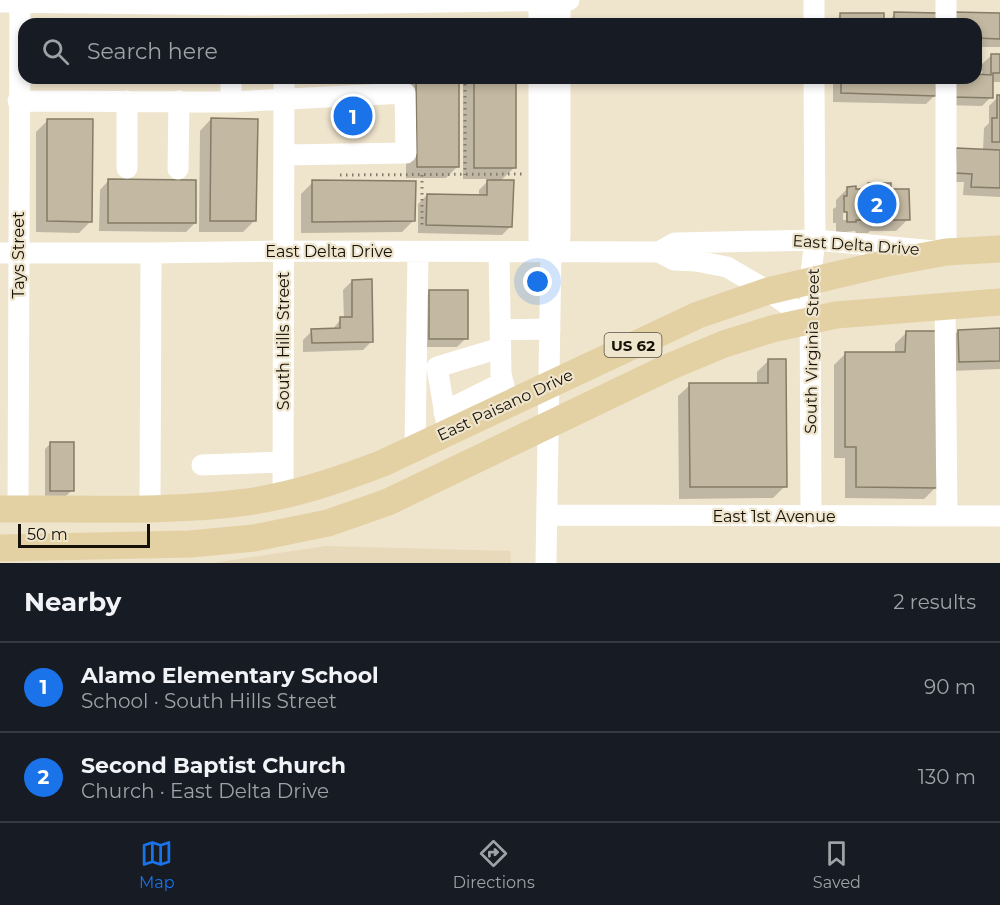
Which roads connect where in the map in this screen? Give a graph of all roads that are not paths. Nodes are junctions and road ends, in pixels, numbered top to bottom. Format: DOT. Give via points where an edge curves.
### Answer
graph roads {
  1 [pos="549,0"];
  2 [pos="569,0"];
  3 [pos="814,0"];
  4 [pos="946,0"];
  5 [pos="13,2"];
  6 [pos="286,10"];
  7 [pos="542,18"];
  8 [pos="557,18"];
  9 [pos="814,18"];
  10 [pos="946,18"];
  11 [pos="231,84"];
  12 [pos="539,84"];
  13 [pos="560,84"];
  14 [pos="814,84"];
  15 [pos="946,84"];
  16 [pos="284,88"];
  17 [pos="18,101"];
  18 [pos="127,101"];
  19 [pos="179,101"];
  20 [pos="231,102"];
  21 [pos="284,155"];
  22 [pos="127,168"];
  23 [pos="178,169"];
  24 [pos="815,240"];
  25 [pos="1000,249"];
  26 [pos="282,251"];
  27 [pos="551,251"];
  28 [pos="418,252"];
  29 [pos="499,252"];
  30 [pos="659,252"];
  31 [pos="946,252"];
  32 [pos="9,253"];
  33 [pos="151,254"];
  34 [pos="810,281"];
  35 [pos="768,291"];
  36 [pos="1000,302"];
  37 [pos="945,306"];
  38 [pos="810,320"];
  39 [pos="550,329"];
  40 [pos="500,339"];
  41 [pos="437,367"];
  42 [pos="416,371"];
  43 [pos="549,384"];
  44 [pos="505,393"];
  45 [pos="446,422"];
  46 [pos="549,426"];
  47 [pos="415,448"];
  48 [pos="283,462"];
  49 [pos="202,465"];
  50 [pos="283,495"];
  51 [pos="150,508"];
  52 [pos="9,509"];
  53 [pos="547,515"];
  54 [pos="811,516"];
  55 [pos="947,516"];
  56 [pos="1000,516"];
  57 [pos="0,548"];
  58 [pos="546,563"];
  1 -- 2 [label="street"];
  1 -- 6 [label="street"];
  1 -- 7 [label="street"];
  1 -- 8 [label="street"];
  3 -- 9 [label="street"];
  4 -- 10 [label="street"];
  5 -- 6 [label="street"];
  5 -- 17 [label="street, Tays Street"];
  11 -- 20 [label="street"];
  12 -- 27 [label="street" via="539,239"];
  13 -- 27 [label="street" via="560,237"];
  14 -- 24 [label="street, South Virginia Street"];
  15 -- 31 [label="street"];
  16 -- 20 [label="street"];
  16 -- 21 [label="street, South Hills Street"];
  16 -- 21 [label="street" via="405,93 406,153"];
  17 -- 18 [label="street"];
  17 -- 32 [label="street, Tays Street"];
  18 -- 19 [label="street"];
  18 -- 22 [label="street"];
  19 -- 20 [label="street"];
  19 -- 23 [label="street"];
  21 -- 26 [label="street, South Hills Street"];
  24 -- 30 [label="street, East Delta Drive" via="675,243"];
  24 -- 31 [label="street, East Delta Drive"];
  24 -- 34 [label="street, South Virginia Street"];
  25 -- 31 [label="main road, East Paisano Drive / US 62"];
  26 -- 28 [label="street, East Delta Drive"];
  26 -- 33 [label="street, East Delta Drive"];
  26 -- 48 [label="street, South Hills Street"];
  27 -- 29 [label="street, East Delta Drive"];
  27 -- 30 [label="street, East Delta Drive"];
  27 -- 39 [label="street"];
  28 -- 29 [label="street, East Delta Drive"];
  28 -- 42 [label="street"];
  29 -- 40 [label="street"];
  30 -- 35 [label="street, East Delta Drive" via="674,260 727,267"];
  31 -- 34 [label="main road, East Paisano Drive / US 62"];
  32 -- 33 [label="street, East Delta Drive"];
  32 -- 52 [label="street, Tays Street"];
  33 -- 51 [label="street"];
  34 -- 35 [label="main road, East Paisano Drive / US 62"];
  34 -- 38 [label="street, South Virginia Street"];
  35 -- 38 [label="street, East Delta Drive"];
  35 -- 43 [label="main road, East Paisano Drive / US 62" via="698,315"];
  36 -- 37 [label="main road, US 62"];
  37 -- 38 [label="main road, US 62"];
  37 -- 55 [label="street"];
  38 -- 46 [label="main road, US 62" via="724,344"];
  38 -- 54 [label="street, South Virginia Street"];
  39 -- 40 [label="street"];
  39 -- 43 [label="street"];
  40 -- 41 [label="street"];
  40 -- 44 [label="street"];
  41 -- 42 [label="street"];
  41 -- 45 [label="street"];
  42 -- 47 [label="street"];
  43 -- 44 [label="main road, East Paisano Drive / US 62"];
  43 -- 46 [label="street"];
  44 -- 45 [label="main road, East Paisano Drive / US 62"];
  45 -- 47 [label="main road, East Paisano Drive / US 62"];
  46 -- 53 [label="street"];
  46 -- 57 [label="main road, US 62" via="388,502 328,523 254,538 190,544"];
  47 -- 50 [label="main road, East Paisano Drive / US 62" via="341,479"];
  48 -- 49 [label="street"];
  48 -- 50 [label="street, South Hills Street"];
  50 -- 51 [label="main road, East Paisano Drive / US 62" via="247,502"];
  51 -- 52 [label="main road, East Paisano Drive / US 62"];
  53 -- 54 [label="street, East 1st Avenue"];
  53 -- 58 [label="street"];
  54 -- 55 [label="street, East 1st Avenue"];
  55 -- 56 [label="street, East 1st Avenue"];
}
